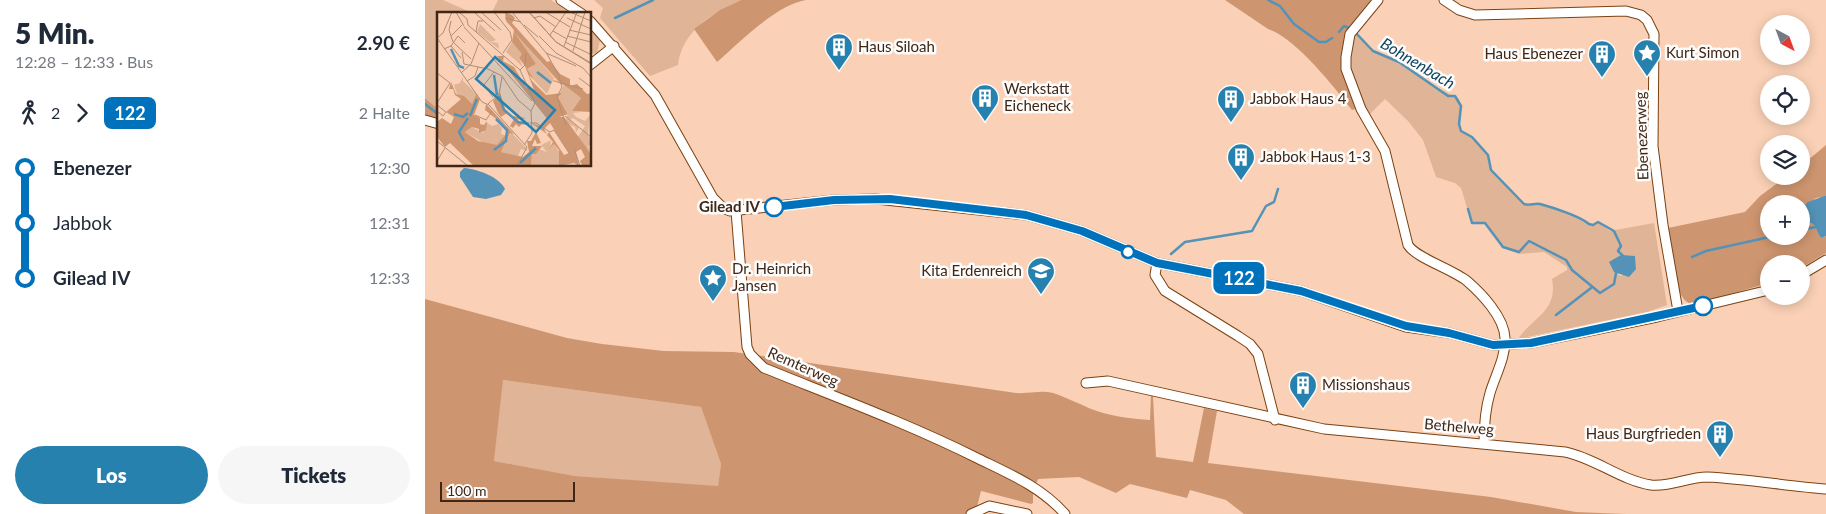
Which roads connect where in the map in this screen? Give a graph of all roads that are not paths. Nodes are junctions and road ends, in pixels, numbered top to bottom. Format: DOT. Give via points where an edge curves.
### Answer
graph roads {
  1 [pos="561,0"];
  2 [pos="1378,0"];
  3 [pos="1443,0"];
  4 [pos="579,12"];
  5 [pos="591,22"];
  6 [pos="614,46"];
  7 [pos="591,64"];
  8 [pos="736,210"];
  9 [pos="1826,260"];
  10 [pos="1157,263"];
  11 [pos="1810,270"];
  12 [pos="1760,292"];
  13 [pos="1678,311"];
  14 [pos="1505,345"];
  15 [pos="1086,383"];
  16 [pos="1275,420"];
  17 [pos="1484,443"];
  18 [pos="1826,489"];
  19 [pos="1060,512"];
  20 [pos="971,514"];
  21 [pos="1027,514"];
  1 -- 4 [label="street"];
  2 -- 14 [label="street" via="1350,34 1346,69 1361,109 1385,151 1405,237 1410,249 1456,272 1481,295 1503,330"];
  3 -- 13 [label="street, Ebenezerweg" via="1475,15 1626,11 1637,12 1647,20 1655,39 1653,146"];
  5 -- 6 [label="street"];
  6 -- 7 [label="street"];
  6 -- 8 [label="street" via="660,104 713,198 723,208"];
  8 -- 10 [label="street" via="876,199 1026,215 1082,231"];
  8 -- 19 [label="street, Remterweg" via="747,347 756,361 764,368 958,448 1033,486"];
  9 -- 11 [label="street"];
  10 -- 14 [label="street" via="1301,291 1406,326"];
  10 -- 16 [label="street" via="1155,275 1165,291 1254,349 1262,366"];
  12 -- 13 [label="street"];
  13 -- 14 [label="street" via="1540,341"];
  14 -- 17 [label="street" via="1488,402"];
  15 -- 16 [label="street, Bethelweg" via="1108,381"];
  16 -- 17 [label="street, Bethelweg" via="1324,429"];
  17 -- 18 [label="street, Bethelweg" via="1575,454 1638,482 1650,484 1671,485 1705,477"];
  20 -- 21 [label="street" via="989,506"];
}
